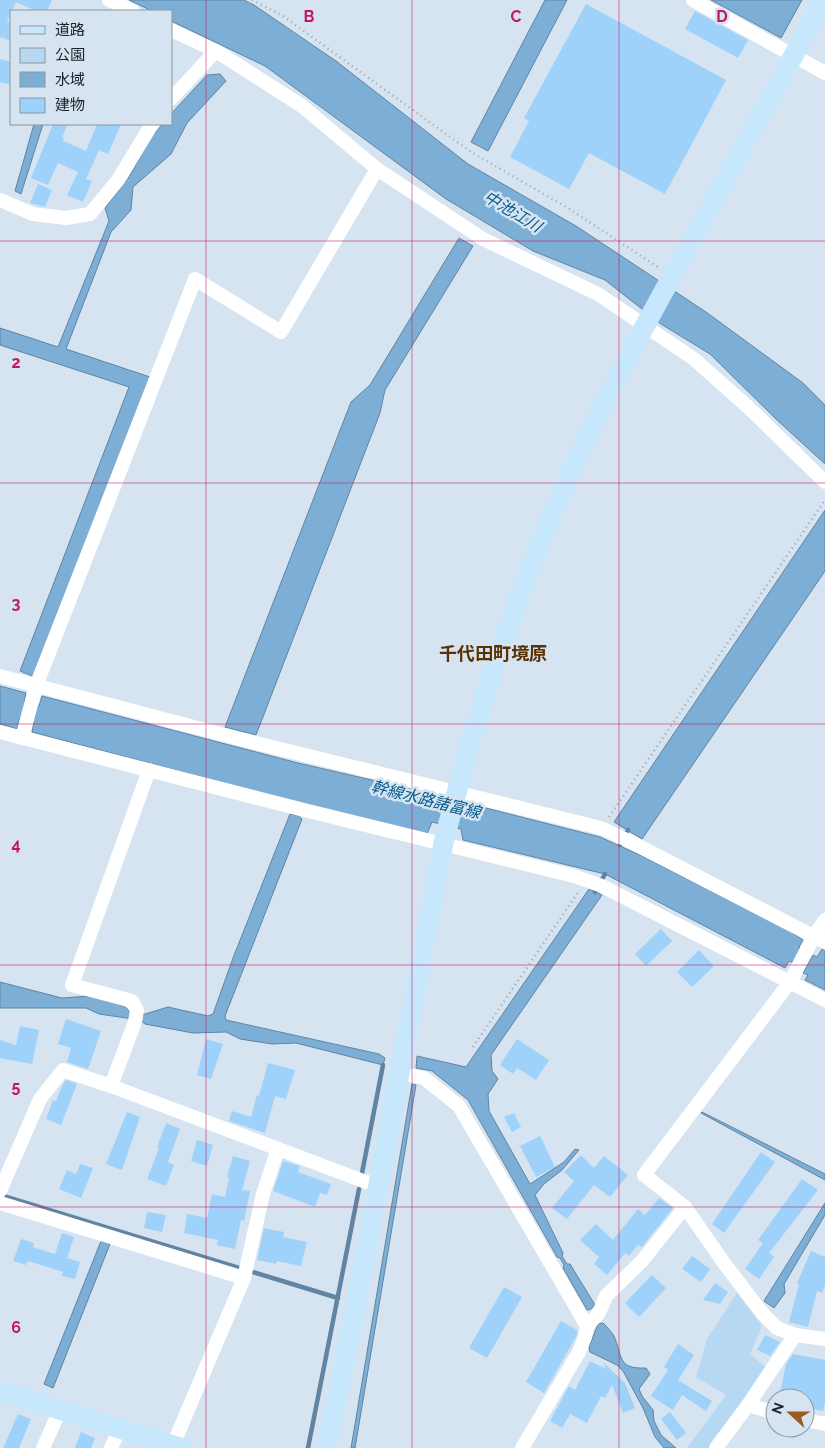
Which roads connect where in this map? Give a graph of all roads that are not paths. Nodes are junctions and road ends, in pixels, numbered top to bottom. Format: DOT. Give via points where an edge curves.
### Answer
graph roads {
  1 [pos="109,0"];
  2 [pos="693,0"];
  3 [pos="824,0"];
  4 [pos="131,10"];
  5 [pos="172,30"];
  6 [pos="216,52"];
  7 [pos="793,56"];
  8 [pos="825,73"];
  9 [pos="172,98"];
  10 [pos="151,125"];
  11 [pos="377,168"];
  12 [pos="0,200"];
  13 [pos="646,325"];
  14 [pos="825,482"];
  15 [pos="0,676"];
  16 [pos="36,686"];
  17 [pos="0,732"];
  18 [pos="22,738"];
  19 [pos="149,770"];
  20 [pos="455,801"];
  21 [pos="445,837"];
  22 [pos="825,920"];
  23 [pos="816,942"];
  24 [pos="792,978"];
  25 [pos="825,1000"];
  26 [pos="399,1073"];
  27 [pos="111,1086"];
  28 [pos="278,1150"];
  29 [pos="379,1184"];
  30 [pos="1,1190"];
  31 [pos="0,1203"];
  32 [pos="685,1207"];
  33 [pos="246,1272"];
  34 [pos="587,1326"];
  35 [pos="795,1334"];
  36 [pos="825,1339"];
  37 [pos="0,1391"];
  38 [pos="748,1405"];
  39 [pos="60,1410"];
  40 [pos="765,1410"];
  41 [pos="120,1428"];
  42 [pos="178,1446"];
  43 [pos="43,1448"];
  44 [pos="111,1448"];
  45 [pos="326,1448"];
  46 [pos="522,1448"];
  47 [pos="716,1448"];
  1 -- 4 [label="street"];
  2 -- 7 [label="street"];
  3 -- 7 [label="street"];
  5 -- 6 [label="street"];
  6 -- 9 [label="street"];
  6 -- 11 [label="street" via="302,106"];
  7 -- 8 [label="street"];
  7 -- 13 [label="street"];
  10 -- 12 [label="street" via="118,180 90,214 66,218 33,214"];
  11 -- 13 [label="street" via="484,240 598,294"];
  11 -- 16 [label="street" via="281,332 195,279"];
  13 -- 14 [label="street" via="694,359"];
  13 -- 20 [label="street" via="592,428 538,549 496,662"];
  15 -- 16 [label="street"];
  16 -- 18 [label="street"];
  16 -- 20 [label="street" via="246,741"];
  17 -- 18 [label="street"];
  18 -- 19 [label="street"];
  19 -- 21 [label="street" via="432,840"];
  19 -- 27 [label="street" via="72,985 132,1001 136,1016"];
  20 -- 21 [label="street"];
  20 -- 23 [label="street" via="601,828"];
  21 -- 24 [label="street" via="594,883"];
  21 -- 26 [label="street"];
  22 -- 23 [label="street"];
  23 -- 24 [label="street"];
  24 -- 25 [label="street"];
  24 -- 32 [label="street" via="644,1175"];
  26 -- 29 [label="street"];
  26 -- 34 [label="street" via="424,1078 459,1106"];
  27 -- 28 [label="street"];
  27 -- 30 [label="street" via="63,1070 40,1099"];
  28 -- 29 [label="street"];
  28 -- 33 [label="street" via="263,1194"];
  29 -- 45 [label="street"];
  31 -- 33 [label="street"];
  32 -- 34 [label="street" via="642,1261 606,1296 599,1313"];
  32 -- 35 [label="street" via="762,1314 777,1328"];
  33 -- 42 [label="street"];
  34 -- 46 [label="street" via="579,1352"];
  35 -- 36 [label="street"];
  35 -- 38 [label="street"];
  37 -- 39 [label="street"];
  38 -- 40 [label="street"];
  38 -- 47 [label="street"];
  39 -- 41 [label="street"];
  39 -- 43 [label="street"];
  41 -- 42 [label="street"];
  41 -- 44 [label="street"];
}
